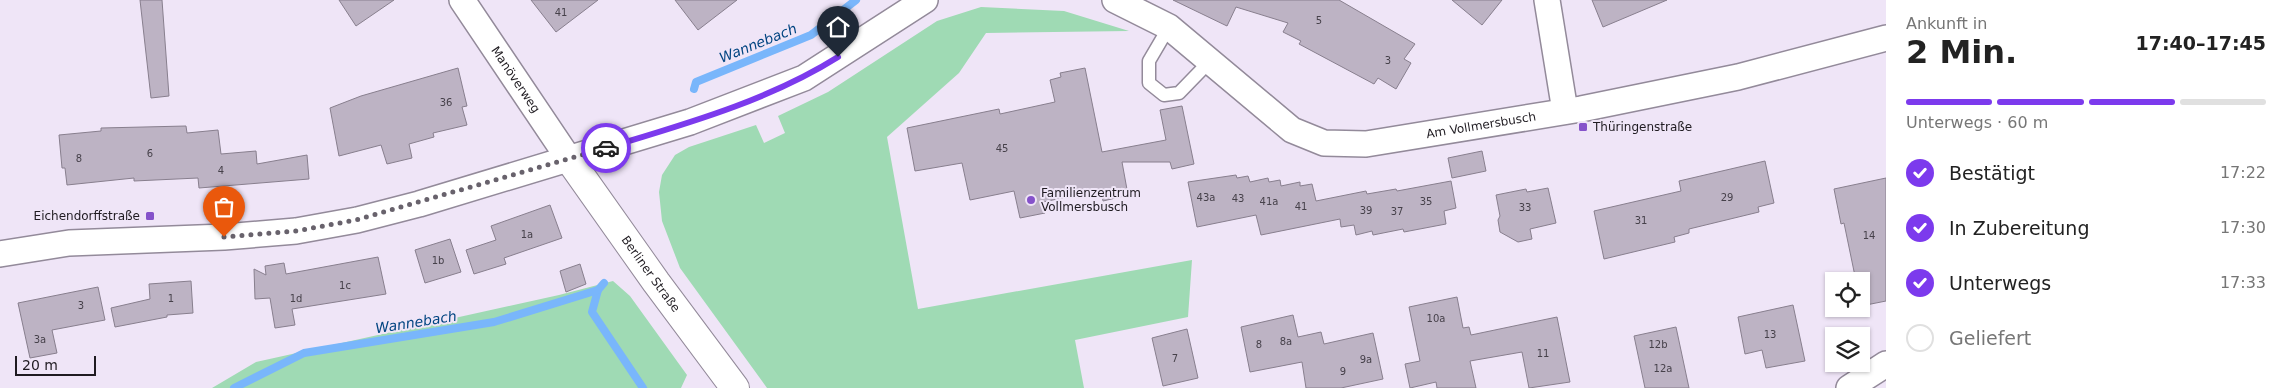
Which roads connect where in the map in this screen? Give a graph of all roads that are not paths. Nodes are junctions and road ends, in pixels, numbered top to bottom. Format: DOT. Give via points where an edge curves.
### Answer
graph roads {
  1 [pos="462,0"];
  2 [pos="925,0"];
  3 [pos="1115,0"];
  4 [pos="1547,0"];
  5 [pos="1169,27"];
  6 [pos="1886,38"];
  7 [pos="1210,60"];
  8 [pos="1565,111"];
  9 [pos="570,159"];
  10 [pos="0,254"];
  11 [pos="1886,364"];
  12 [pos="735,388"];
  13 [pos="1849,388"];
  1 -- 9 [label="street, Manöverweg"];
  2 -- 9 [label="street" via="804,78 690,122"];
  3 -- 5 [label="street, Am Vollmersbusch"];
  4 -- 8 [label="street"];
  5 -- 7 [label="street, Am Vollmersbusch"];
  5 -- 7 [label="lane" via="1149,61 1149,83 1164,95 1179,93"];
  6 -- 8 [label="street, Am Vollmersbusch" via="1738,76"];
  7 -- 8 [label="street, Am Vollmersbusch" via="1292,130 1324,143 1366,144"];
  9 -- 10 [label="street" via="356,220 296,231 69,243"];
  9 -- 12 [label="street, Berliner Straße"];
  11 -- 13 [label="street"];
}
